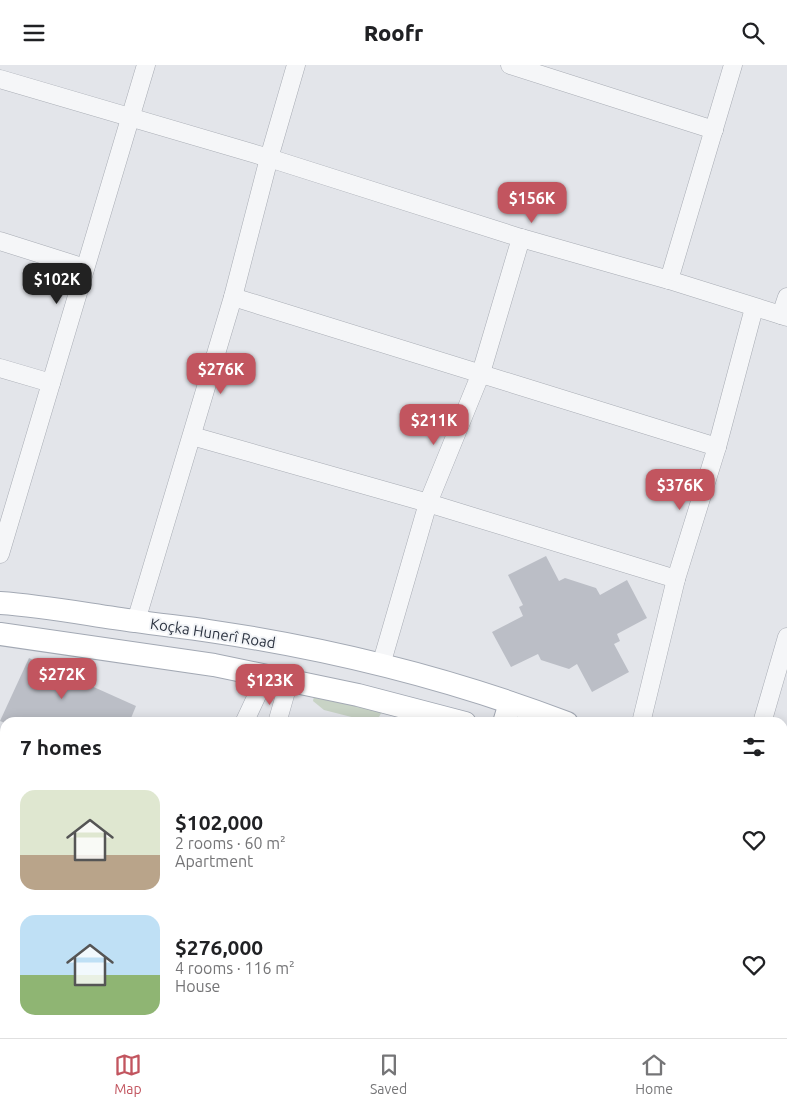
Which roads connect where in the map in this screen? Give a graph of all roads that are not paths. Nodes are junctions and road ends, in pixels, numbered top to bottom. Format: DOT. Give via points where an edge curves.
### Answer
graph roads {
  1 [pos="146,65"];
  2 [pos="296,65"];
  3 [pos="510,65"];
  4 [pos="734,65"];
  5 [pos="0,79"];
  6 [pos="130,119"];
  7 [pos="714,130"];
  8 [pos="269,158"];
  9 [pos="521,238"];
  10 [pos="0,241"];
  11 [pos="85,268"];
  12 [pos="669,279"];
  13 [pos="233,297"];
  14 [pos="787,297"];
  15 [pos="754,308"];
  16 [pos="784,316"];
  17 [pos="0,368"];
  18 [pos="481,373"];
  19 [pos="51,383"];
  20 [pos="192,436"];
  21 [pos="717,447"];
  22 [pos="428,503"];
  23 [pos="4,526"];
  24 [pos="0,554"];
  25 [pos="676,579"];
  26 [pos="0,603"];
  27 [pos="136,621"];
  28 [pos="0,635"];
  29 [pos="787,637"];
  30 [pos="381,665"];
  31 [pos="266,676"];
  32 [pos="290,681"];
  33 [pos="507,713"];
  34 [pos="406,715"];
  35 [pos="247,717"];
  36 [pos="279,717"];
  37 [pos="423,717"];
  38 [pos="531,717"];
  39 [pos="642,717"];
  40 [pos="764,717"];
  1 -- 6 [label="street"];
  2 -- 8 [label="street"];
  3 -- 7 [label="street"];
  4 -- 7 [label="street"];
  5 -- 6 [label="street"];
  6 -- 8 [label="street"];
  6 -- 11 [label="street"];
  7 -- 12 [label="street"];
  8 -- 9 [label="street"];
  8 -- 13 [label="street"];
  9 -- 12 [label="street"];
  9 -- 18 [label="street"];
  10 -- 11 [label="street"];
  11 -- 19 [label="street"];
  12 -- 15 [label="street"];
  13 -- 18 [label="street"];
  13 -- 20 [label="street"];
  14 -- 16 [label="street"];
  15 -- 16 [label="street"];
  15 -- 21 [label="street"];
  17 -- 19 [label="street"];
  18 -- 21 [label="street"];
  18 -- 22 [label="street"];
  19 -- 23 [label="street"];
  20 -- 22 [label="street"];
  20 -- 27 [label="street"];
  21 -- 25 [label="street"];
  22 -- 25 [label="street"];
  22 -- 30 [label="street"];
  23 -- 24 [label="street"];
  25 -- 39 [label="street"];
  26 -- 27 [label="main road, Koçka Hunerî Road"];
  27 -- 30 [label="main road, Koçka Hunerî Road" via="210,631"];
  28 -- 31 [label="main road" via="169,657"];
  29 -- 40 [label="street"];
  30 -- 33 [label="main road, Koçka Hunerî Road"];
  31 -- 32 [label="main road"];
  31 -- 35 [label="street"];
  32 -- 34 [label="main road"];
  32 -- 36 [label="street"];
  33 -- 38 [label="main road, Koçka Hunerî Road"];
  34 -- 37 [label="main road"];
}
